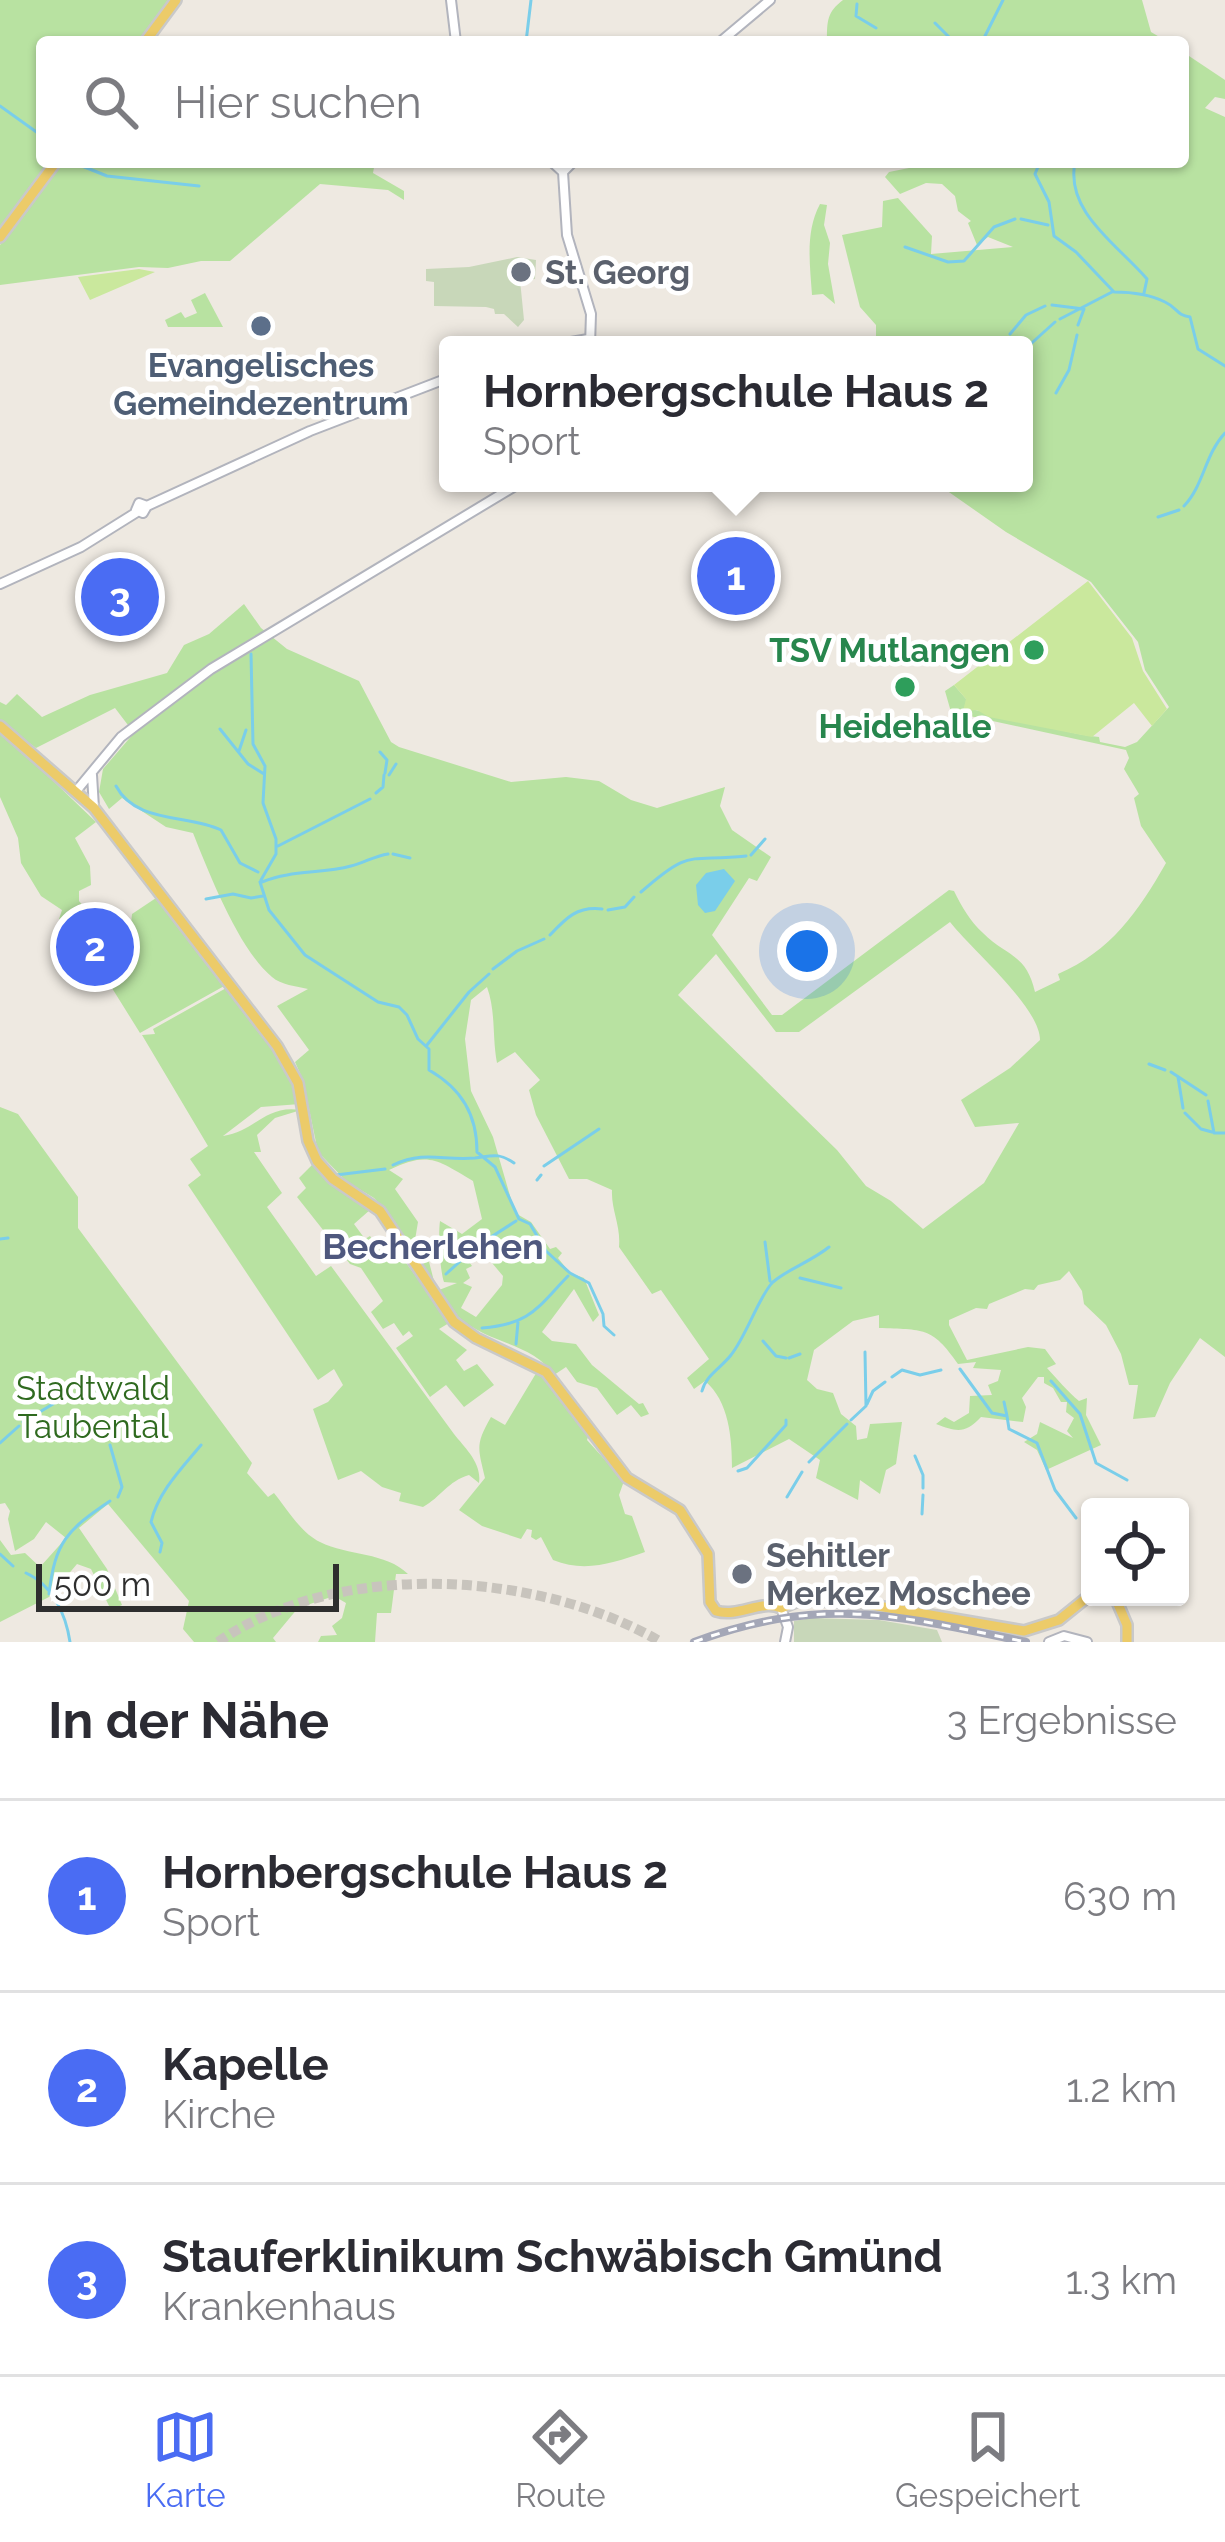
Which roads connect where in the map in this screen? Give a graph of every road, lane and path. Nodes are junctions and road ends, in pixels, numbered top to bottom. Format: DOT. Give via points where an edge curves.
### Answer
graph roads {
  1 [pos="176,0"];
  2 [pos="451,0"];
  3 [pos="770,0"];
  4 [pos="149,36"];
  5 [pos="455,36"];
  6 [pos="727,36"];
  7 [pos="51,168"];
  8 [pos="559,168"];
  9 [pos="567,168"];
  10 [pos="563,172"];
  11 [pos="0,236"];
  12 [pos="589,336"];
  13 [pos="439,381"];
  14 [pos="505,492"];
  15 [pos="0,584"];
  16 [pos="0,726"];
  17 [pos="92,774"];
  18 [pos="77,790"];
  19 [pos="94,808"];
  20 [pos="1081,1603"];
  21 [pos="1119,1606"];
  22 [pos="781,1609"];
  23 [pos="785,1642"];
  24 [pos="1049,1642"];
  25 [pos="1087,1642"];
  26 [pos="1127,1642"];
  1 -- 4 [label="main road"];
  2 -- 5 [label="street"];
  3 -- 6 [label="street"];
  7 -- 11 [label="main road"];
  8 -- 10 [label="street"];
  9 -- 10 [label="street"];
  10 -- 12 [label="street" via="567,235 591,314"];
  13 -- 15 [label="street" via="310,431"];
  14 -- 17 [label="street" via="226,658 121,737"];
  16 -- 18 [label="main road"];
  17 -- 18 [label="street"];
  17 -- 19 [label="street"];
  18 -- 19 [label="main road"];
  19 -- 22 [label="main road" via="277,1046 298,1083 317,1161 380,1211 454,1322 546,1372 627,1478 680,1510 708,1554 710,1602 719,1612"];
  20 -- 22 [label="main road" via="1045,1626 1017,1631 860,1603 801,1600"];
  21 -- 26 [label="main road"];
  22 -- 23 [label="street"];
  24 -- 25 [label="street"];
}
